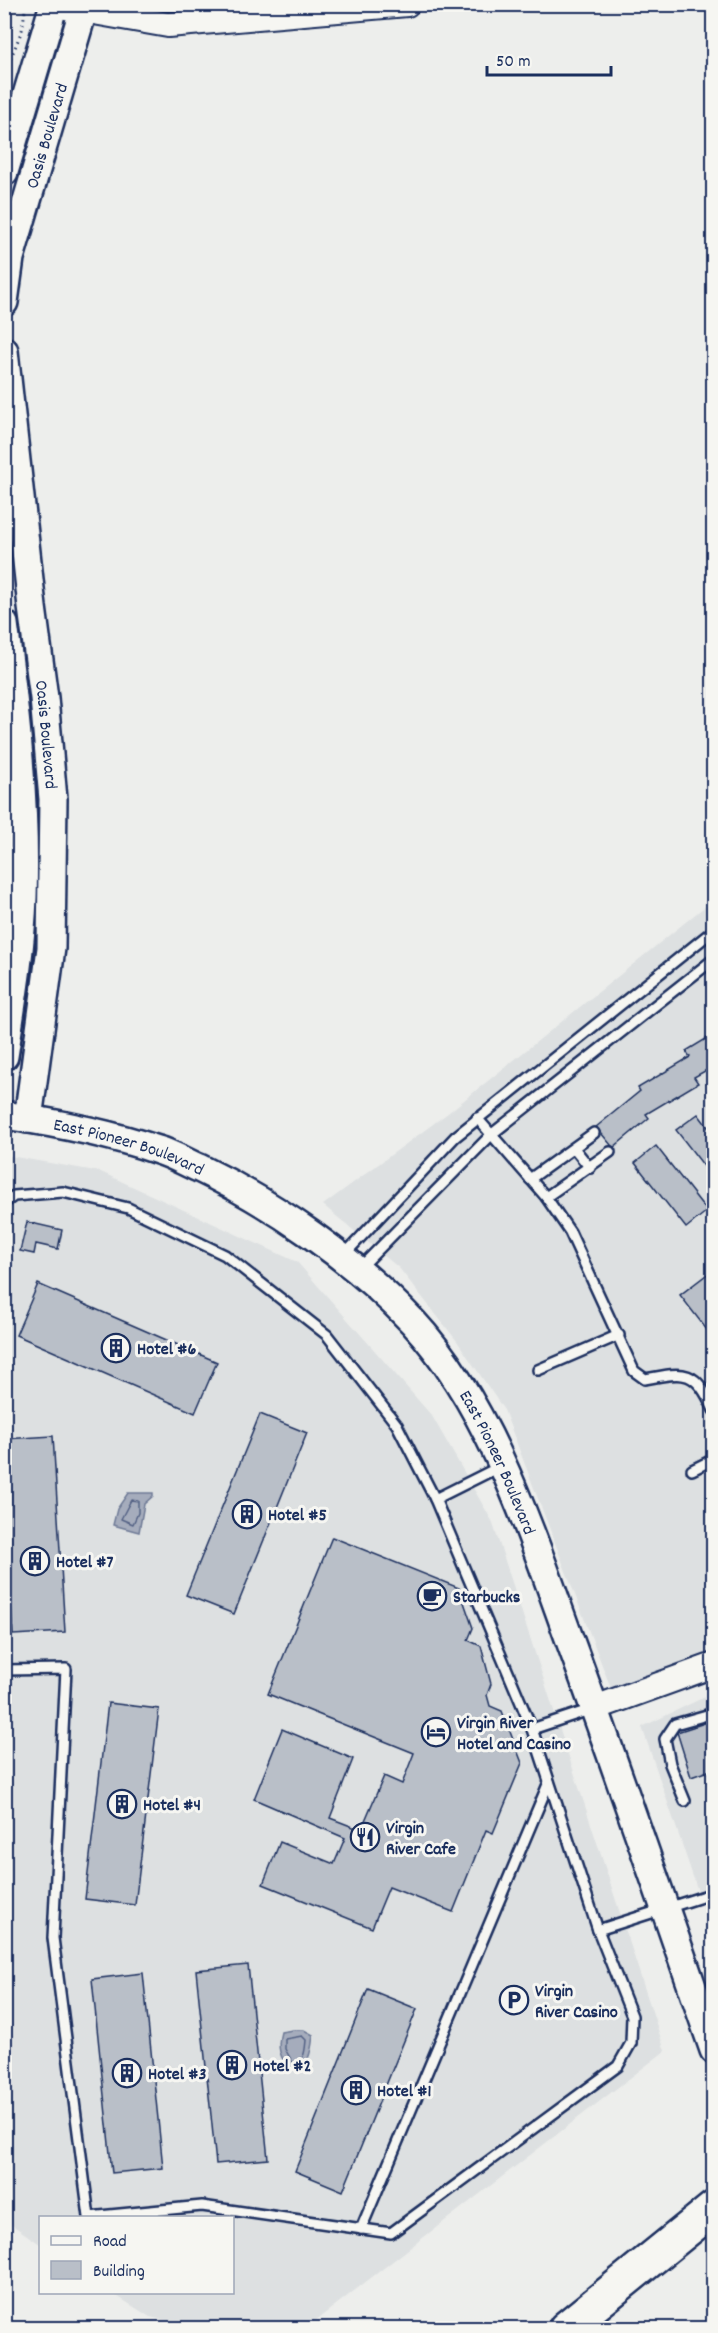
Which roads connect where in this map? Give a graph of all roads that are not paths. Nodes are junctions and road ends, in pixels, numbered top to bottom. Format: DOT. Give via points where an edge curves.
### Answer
graph roads {
  1 [pos="407,4"];
  2 [pos="54,5"];
  3 [pos="84,8"];
  4 [pos="4,172"];
  5 [pos="4,302"];
  6 [pos="4,351"];
  7 [pos="4,624"];
  8 [pos="714,930"];
  9 [pos="714,959"];
  10 [pos="4,1056"];
  11 [pos="15,1117"];
  12 [pos="477,1118"];
  13 [pos="594,1133"];
  14 [pos="492,1134"];
  15 [pos="574,1148"];
  16 [pos="610,1152"];
  17 [pos="590,1168"];
  18 [pos="530,1179"];
  19 [pos="546,1197"];
  20 [pos="4,1203"];
  21 [pos="349,1265"];
  22 [pos="619,1335"];
  23 [pos="538,1370"];
  24 [pos="714,1410"];
  25 [pos="714,1459"];
  26 [pos="501,1466"];
  27 [pos="692,1470"];
  28 [pos="435,1499"];
  29 [pos="714,1665"];
  30 [pos="4,1670"];
  31 [pos="595,1708"];
  32 [pos="714,1713"];
  33 [pos="532,1729"];
  34 [pos="549,1782"];
  35 [pos="685,1801"];
  36 [pos="714,1893"];
  37 [pos="664,1907"];
  38 [pos="598,1930"];
  39 [pos="714,2050"];
  40 [pos="714,2208"];
  41 [pos="89,2216"];
  42 [pos="99,2216"];
  43 [pos="361,2229"];
  44 [pos="566,2328"];
  1 -- 3 [label="street" via="168,25"];
  2 -- 3 [label="street"];
  2 -- 4 [label="main road, Oasis Boulevard"];
  3 -- 5 [label="main road, Oasis Boulevard" via="10,258"];
  6 -- 11 [label="main road, Oasis Boulevard" via="45,698 53,799 51,948"];
  7 -- 10 [label="main road, Oasis Boulevard" via="20,752 23,855 21,926"];
  8 -- 12 [label="lane"];
  9 -- 14 [label="lane"];
  11 -- 21 [label="main road, East Pioneer Boulevard" via="63,1123 161,1150 243,1190"];
  12 -- 14 [label="lane"];
  12 -- 21 [label="lane" via="432,1159"];
  13 -- 15 [label="lane"];
  14 -- 18 [label="lane"];
  14 -- 21 [label="lane"];
  15 -- 17 [label="lane"];
  15 -- 18 [label="lane"];
  16 -- 17 [label="lane"];
  17 -- 19 [label="lane"];
  18 -- 19 [label="lane"];
  19 -- 22 [label="lane" via="570,1232"];
  20 -- 28 [label="lane" via="14,1196 63,1192 128,1208 225,1255 327,1335 397,1425"];
  21 -- 26 [label="main road, East Pioneer Boulevard" via="414,1323 467,1394"];
  22 -- 23 [label="lane"];
  22 -- 24 [label="lane" via="627,1357 645,1379 676,1373 691,1377 702,1386"];
  25 -- 27 [label="lane"];
  26 -- 28 [label="lane"];
  26 -- 31 [label="main road, East Pioneer Boulevard" via="526,1521"];
  28 -- 33 [label="lane"];
  29 -- 31 [label="street"];
  30 -- 41 [label="lane" via="66,1670 53,1938"];
  31 -- 33 [label="lane"];
  31 -- 37 [label="main road, East Pioneer Boulevard"];
  32 -- 35 [label="lane" via="675,1724 665,1739"];
  33 -- 34 [label="lane"];
  34 -- 38 [label="lane"];
  34 -- 43 [label="lane"];
  36 -- 37 [label="lane"];
  37 -- 38 [label="lane"];
  37 -- 39 [label="main road, East Pioneer Boulevard"];
  38 -- 43 [label="lane" via="632,2016 631,2043 618,2066 391,2233"];
  40 -- 44 [label="highway"];
  42 -- 43 [label="lane" via="202,2206"];
}
